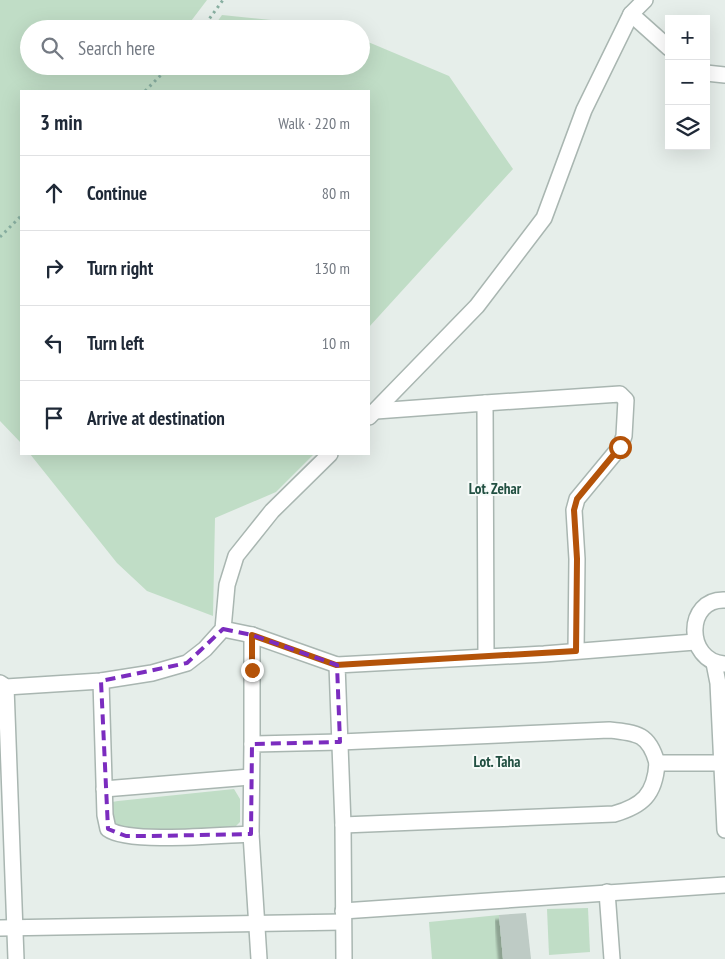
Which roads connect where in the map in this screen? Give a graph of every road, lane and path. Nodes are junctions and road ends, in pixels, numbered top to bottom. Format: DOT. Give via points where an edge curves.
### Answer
graph roads {
  1 [pos="223,0"];
  2 [pos="645,0"];
  3 [pos="631,14"];
  4 [pos="209,20"];
  5 [pos="665,44"];
  6 [pos="710,73"];
  7 [pos="161,75"];
  8 [pos="725,75"];
  9 [pos="146,90"];
  10 [pos="20,217"];
  11 [pos="0,237"];
  12 [pos="485,403"];
  13 [pos="372,414"];
  14 [pos="329,455"];
  15 [pos="725,600"];
  16 [pos="223,630"];
  17 [pos="252,635"];
  18 [pos="695,642"];
  19 [pos="576,651"];
  20 [pos="486,656"];
  21 [pos="720,664"];
  22 [pos="336,665"];
  23 [pos="101,681"];
  24 [pos="3,685"];
  25 [pos="340,742"];
  26 [pos="252,744"];
  27 [pos="657,763"];
  28 [pos="722,763"];
  29 [pos="250,777"];
  30 [pos="104,789"];
  31 [pos="343,825"];
  32 [pos="725,830"];
  33 [pos="251,834"];
  34 [pos="725,885"];
  35 [pos="607,892"];
  36 [pos="343,916"];
  37 [pos="258,924"];
  38 [pos="7,929"];
  39 [pos="16,959"];
  40 [pos="259,959"];
  41 [pos="344,959"];
  42 [pos="612,959"];
  1 -- 4 [label="path"];
  2 -- 3 [label="street"];
  3 -- 5 [label="street"];
  3 -- 13 [label="street" via="584,110 544,218 477,306"];
  6 -- 8 [label="street"];
  7 -- 9 [label="path"];
  10 -- 11 [label="path"];
  12 -- 13 [label="street"];
  12 -- 19 [label="street" via="620,394 626,400 624,436 620,447 577,499 574,510"];
  12 -- 20 [label="street"];
  14 -- 16 [label="street" via="272,511 236,556 226,585"];
  15 -- 18 [label="street" via="704,607 694,622"];
  16 -- 17 [label="street"];
  16 -- 23 [label="street" via="187,663 152,674"];
  17 -- 22 [label="street"];
  17 -- 26 [label="street"];
  18 -- 19 [label="street"];
  18 -- 21 [label="street" via="701,654"];
  19 -- 20 [label="street"];
  20 -- 22 [label="street"];
  21 -- 28 [label="street"];
  22 -- 25 [label="street"];
  23 -- 24 [label="street"];
  23 -- 30 [label="street"];
  24 -- 38 [label="street"];
  25 -- 26 [label="street"];
  25 -- 27 [label="street" via="609,730 643,737 652,746"];
  25 -- 31 [label="street"];
  26 -- 29 [label="street"];
  27 -- 28 [label="street"];
  27 -- 31 [label="street" via="647,798 635,808 614,814"];
  28 -- 32 [label="street"];
  29 -- 30 [label="street"];
  29 -- 33 [label="street"];
  30 -- 33 [label="street" via="106,823 113,833 152,836"];
  31 -- 36 [label="street"];
  33 -- 37 [label="street"];
  34 -- 35 [label="street"];
  35 -- 36 [label="street"];
  35 -- 42 [label="street"];
  36 -- 37 [label="street"];
  36 -- 41 [label="street"];
  37 -- 38 [label="street"];
  37 -- 40 [label="street"];
  38 -- 39 [label="street"];
}
